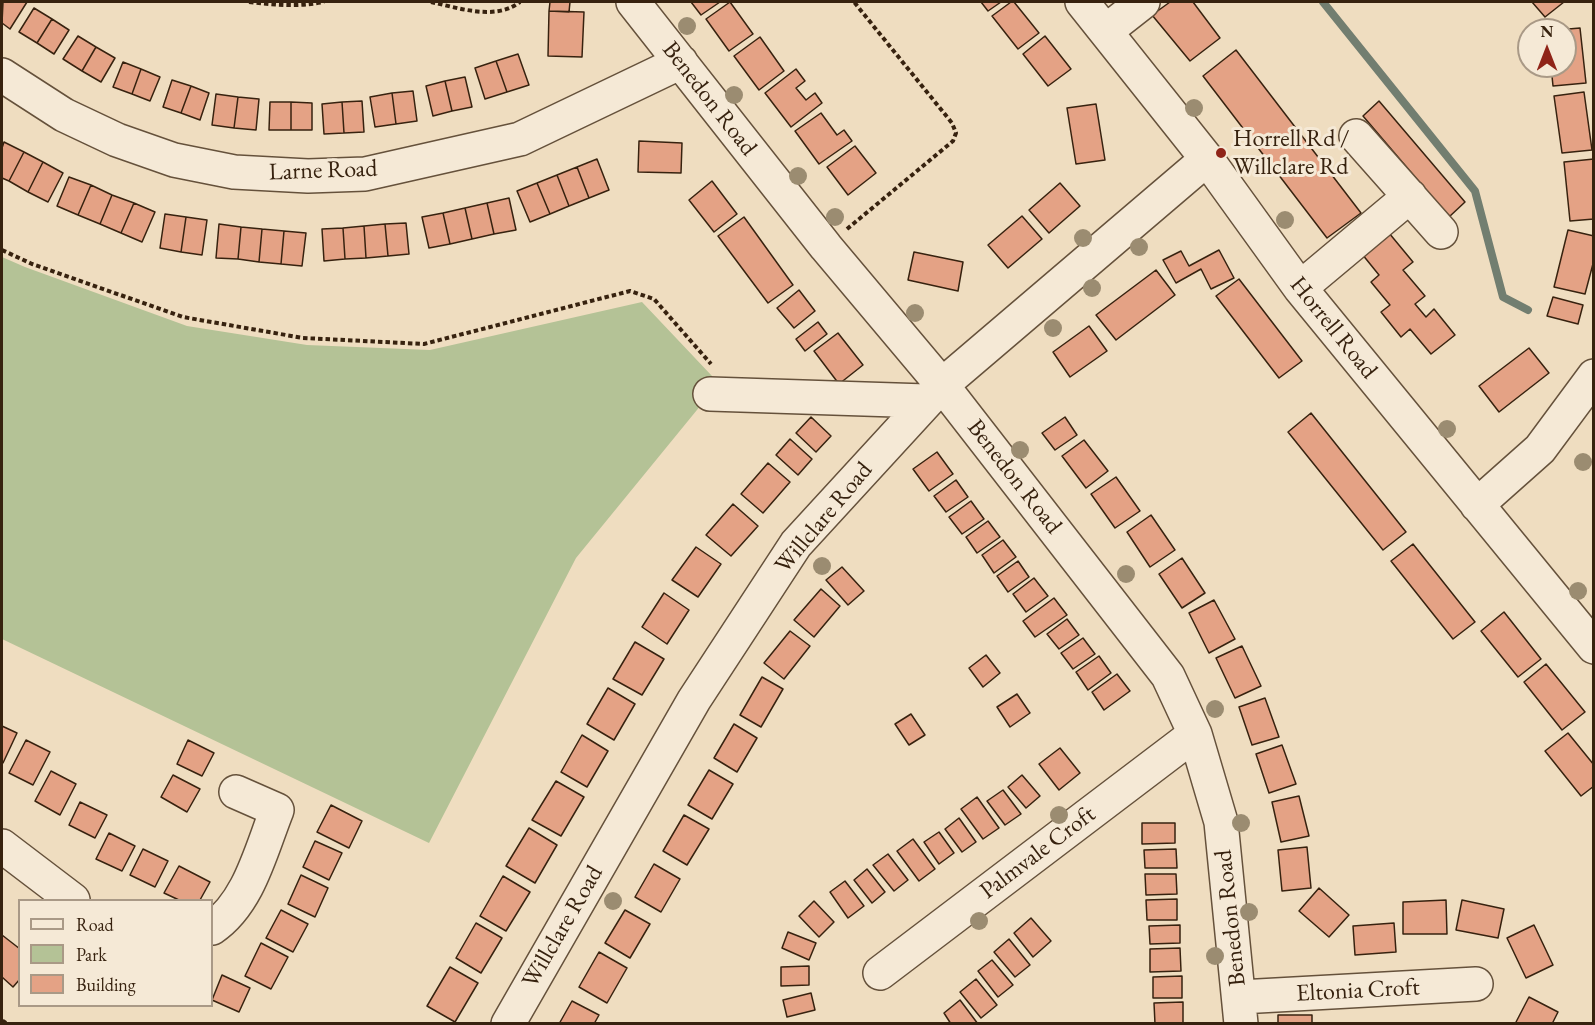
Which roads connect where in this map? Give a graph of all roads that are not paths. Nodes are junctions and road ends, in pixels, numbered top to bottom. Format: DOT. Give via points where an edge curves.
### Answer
graph roads {
  1 [pos="633,2"];
  2 [pos="1082,2"];
  3 [pos="1143,2"];
  4 [pos="1106,31"];
  5 [pos="681,62"];
  6 [pos="2,75"];
  7 [pos="1356,136"];
  8 [pos="1207,159"];
  9 [pos="1410,196"];
  10 [pos="1441,232"];
  11 [pos="1300,288"];
  12 [pos="1593,376"];
  13 [pos="934,393"];
  14 [pos="725,395"];
  15 [pos="1477,506"];
  16 [pos="1593,647"];
  17 [pos="1195,734"];
  18 [pos="236,792"];
  19 [pos="2,846"];
  20 [pos="72,899"];
  21 [pos="213,927"];
  22 [pos="880,973"];
  23 [pos="1476,984"];
  24 [pos="1240,1010"];
  25 [pos="508,1023"];
  1 -- 5 [label="street, Benedon Road"];
  2 -- 4 [label="street, Horrell Road"];
  3 -- 4 [label="street"];
  4 -- 8 [label="street, Horrell Road"];
  5 -- 6 [label="street, Larne Road" via="520,140 365,174 308,176 234,172 174,160 117,140 64,115"];
  5 -- 13 [label="street, Benedon Road"];
  7 -- 9 [label="street"];
  8 -- 11 [label="street, Horrell Road"];
  8 -- 13 [label="street, Willclare Road"];
  9 -- 10 [label="street"];
  9 -- 11 [label="street"];
  11 -- 15 [label="street, Horrell Road"];
  12 -- 15 [label="street" via="1540,448"];
  13 -- 14 [label="street"];
  13 -- 17 [label="street, Benedon Road" via="1168,676"];
  13 -- 25 [label="street, Willclare Road" via="796,543 694,700"];
  15 -- 16 [label="street, Horrell Road"];
  17 -- 22 [label="street, Palmvale Croft"];
  17 -- 24 [label="street, Benedon Road" via="1221,822"];
  18 -- 21 [label="street" via="277,810 242,897 231,913"];
  19 -- 20 [label="street"];
  23 -- 24 [label="street, Eltonia Croft"];
}
